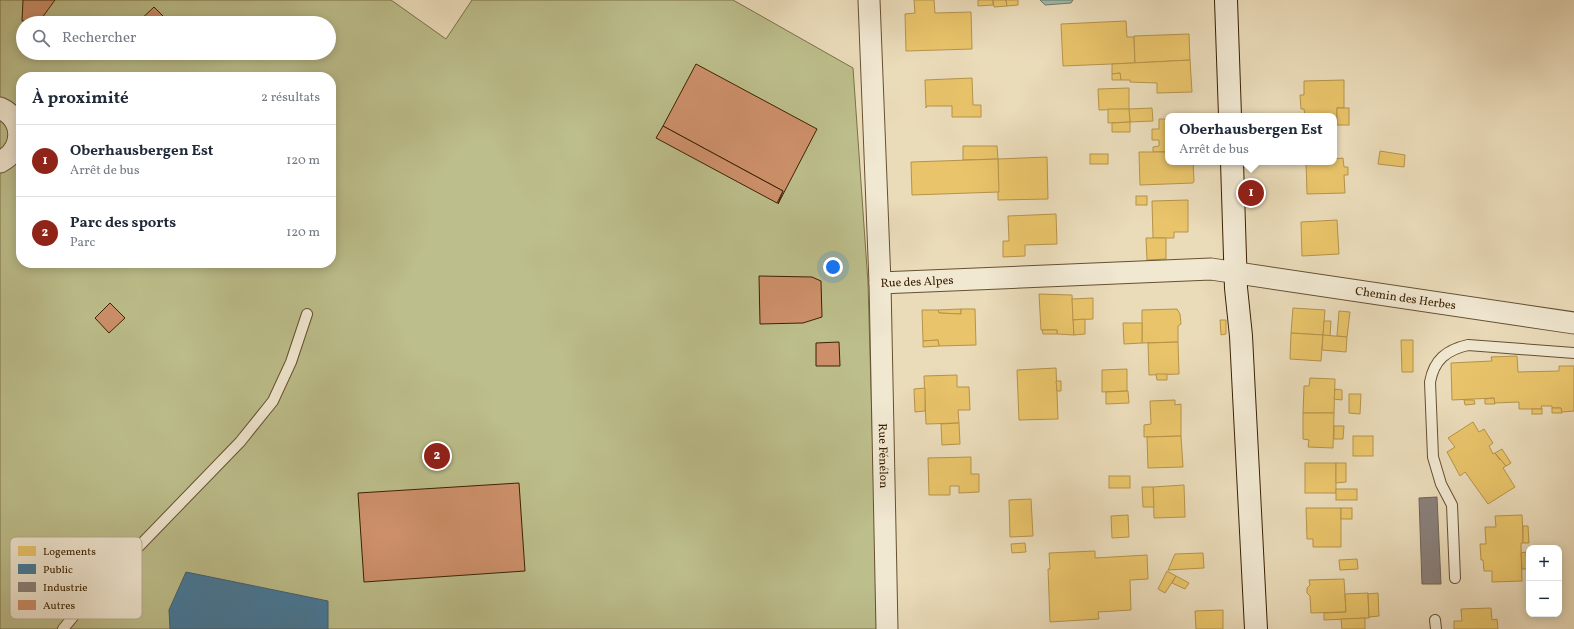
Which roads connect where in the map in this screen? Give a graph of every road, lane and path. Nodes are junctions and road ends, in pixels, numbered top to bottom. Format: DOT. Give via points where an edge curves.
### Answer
graph roads {
  1 [pos="869,0"];
  2 [pos="1226,0"];
  3 [pos="0,108"];
  4 [pos="1230,113"];
  5 [pos="16,122"];
  6 [pos="16,147"];
  7 [pos="0,162"];
  8 [pos="1232,165"];
  9 [pos="1237,273"];
  10 [pos="880,283"];
  11 [pos="307,314"];
  12 [pos="1574,323"];
  13 [pos="1574,353"];
  14 [pos="142,544"];
  15 [pos="1455,578"];
  16 [pos="72,619"];
  17 [pos="63,629"];
  18 [pos="887,629"];
  19 [pos="1256,629"];
  1 -- 10 [label="street, Rue des Alpes"];
  2 -- 4 [label="main road"];
  3 -- 5 [label="street" via="10,114"];
  6 -- 7 [label="street" via="8,158"];
  8 -- 9 [label="main road"];
  9 -- 10 [label="street, Rue des Alpes" via="1212,269"];
  9 -- 12 [label="street, Chemin des Herbes"];
  9 -- 19 [label="main road"];
  10 -- 18 [label="street, Rue Fénélon"];
  11 -- 14 [label="lane" via="291,362 273,401 240,442"];
  13 -- 15 [label="lane" via="1468,345 1454,348 1438,361 1432,370 1430,382 1433,457 1441,484 1452,506"];
  16 -- 17 [label="lane"];
}
